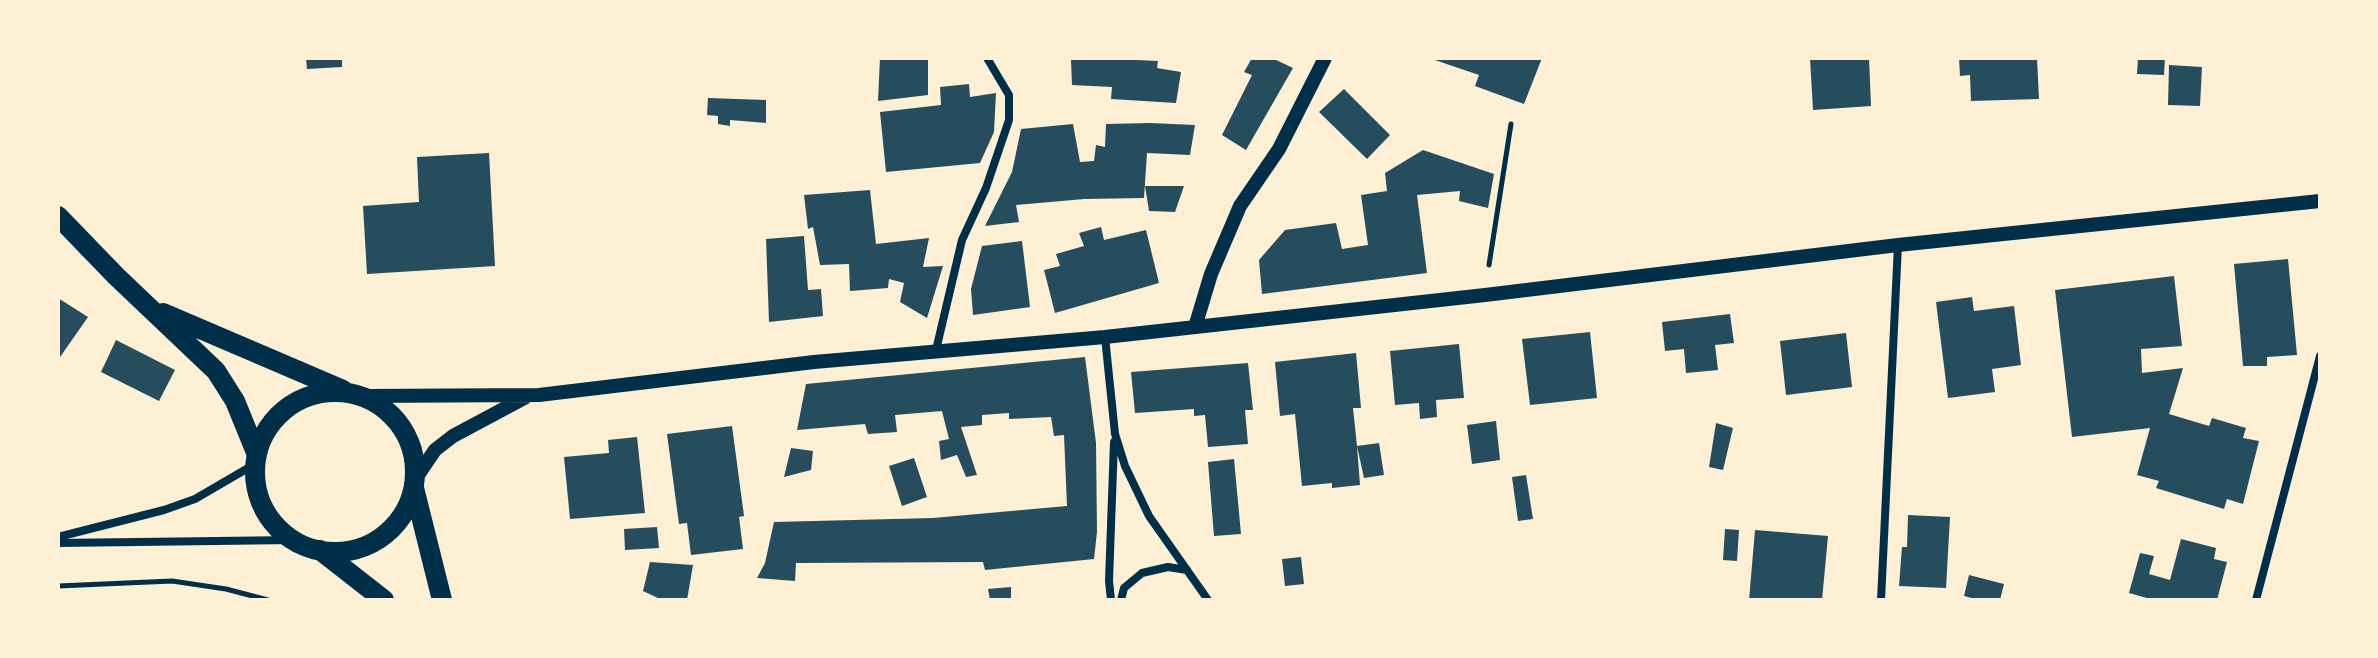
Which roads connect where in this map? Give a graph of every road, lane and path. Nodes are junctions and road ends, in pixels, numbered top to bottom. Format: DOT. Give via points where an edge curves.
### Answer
graph roads {
  1 [pos="987,58"];
  2 [pos="1325,58"];
  3 [pos="1511,124"];
  4 [pos="2320,201"];
  5 [pos="58,216"];
  6 [pos="1494,234"];
  7 [pos="1898,245"];
  8 [pos="152,309"];
  9 [pos="1195,327"];
  10 [pos="1105,337"];
  11 [pos="936,350"];
  12 [pos="2320,356"];
  13 [pos="357,394"];
  14 [pos="530,396"];
  15 [pos="1115,434"];
  16 [pos="256,459"];
  17 [pos="415,483"];
  18 [pos="58,537"];
  19 [pos="294,540"];
  20 [pos="58,543"];
  21 [pos="320,550"];
  22 [pos="1187,570"];
  23 [pos="58,586"];
  24 [pos="268,600"];
  25 [pos="384,600"];
  26 [pos="442,600"];
  27 [pos="1111,600"];
  28 [pos="1121,600"];
  29 [pos="1208,600"];
  30 [pos="1881,600"];
  31 [pos="2256,600"];
  1 -- 11 [label="street" via="1009,95 1009,120 962,240"];
  2 -- 9 [label="street" via="1279,149 1240,206"];
  3 -- 6 [label="path"];
  4 -- 7 [label="street"];
  5 -- 8 [label="main road"];
  7 -- 9 [label="street"];
  7 -- 30 [label="street"];
  8 -- 13 [label="main road"];
  8 -- 16 [label="main road" via="216,371 240,411"];
  9 -- 10 [label="street"];
  10 -- 11 [label="street"];
  10 -- 15 [label="street"];
  11 -- 14 [label="street"];
  12 -- 31 [label="street"];
  13 -- 14 [label="street"];
  13 -- 16 [label="main road" via="326,392 281,412 266,431"];
  13 -- 17 [label="main road" via="386,409 403,428 414,452"];
  14 -- 17 [label="street" via="453,436 435,450"];
  15 -- 22 [label="street" via="1135,491"];
  15 -- 27 [label="street"];
  16 -- 18 [label="street" via="185,502"];
  16 -- 19 [label="main road" via="264,508"];
  17 -- 21 [label="main road" via="405,511 390,531 369,545"];
  17 -- 26 [label="main road"];
  19 -- 20 [label="street"];
  19 -- 21 [label="main road"];
  21 -- 25 [label="main road"];
  22 -- 28 [label="street" via="1168,567 1142,573 1124,588"];
  22 -- 29 [label="street"];
  23 -- 24 [label="path" via="172,581"];
}
